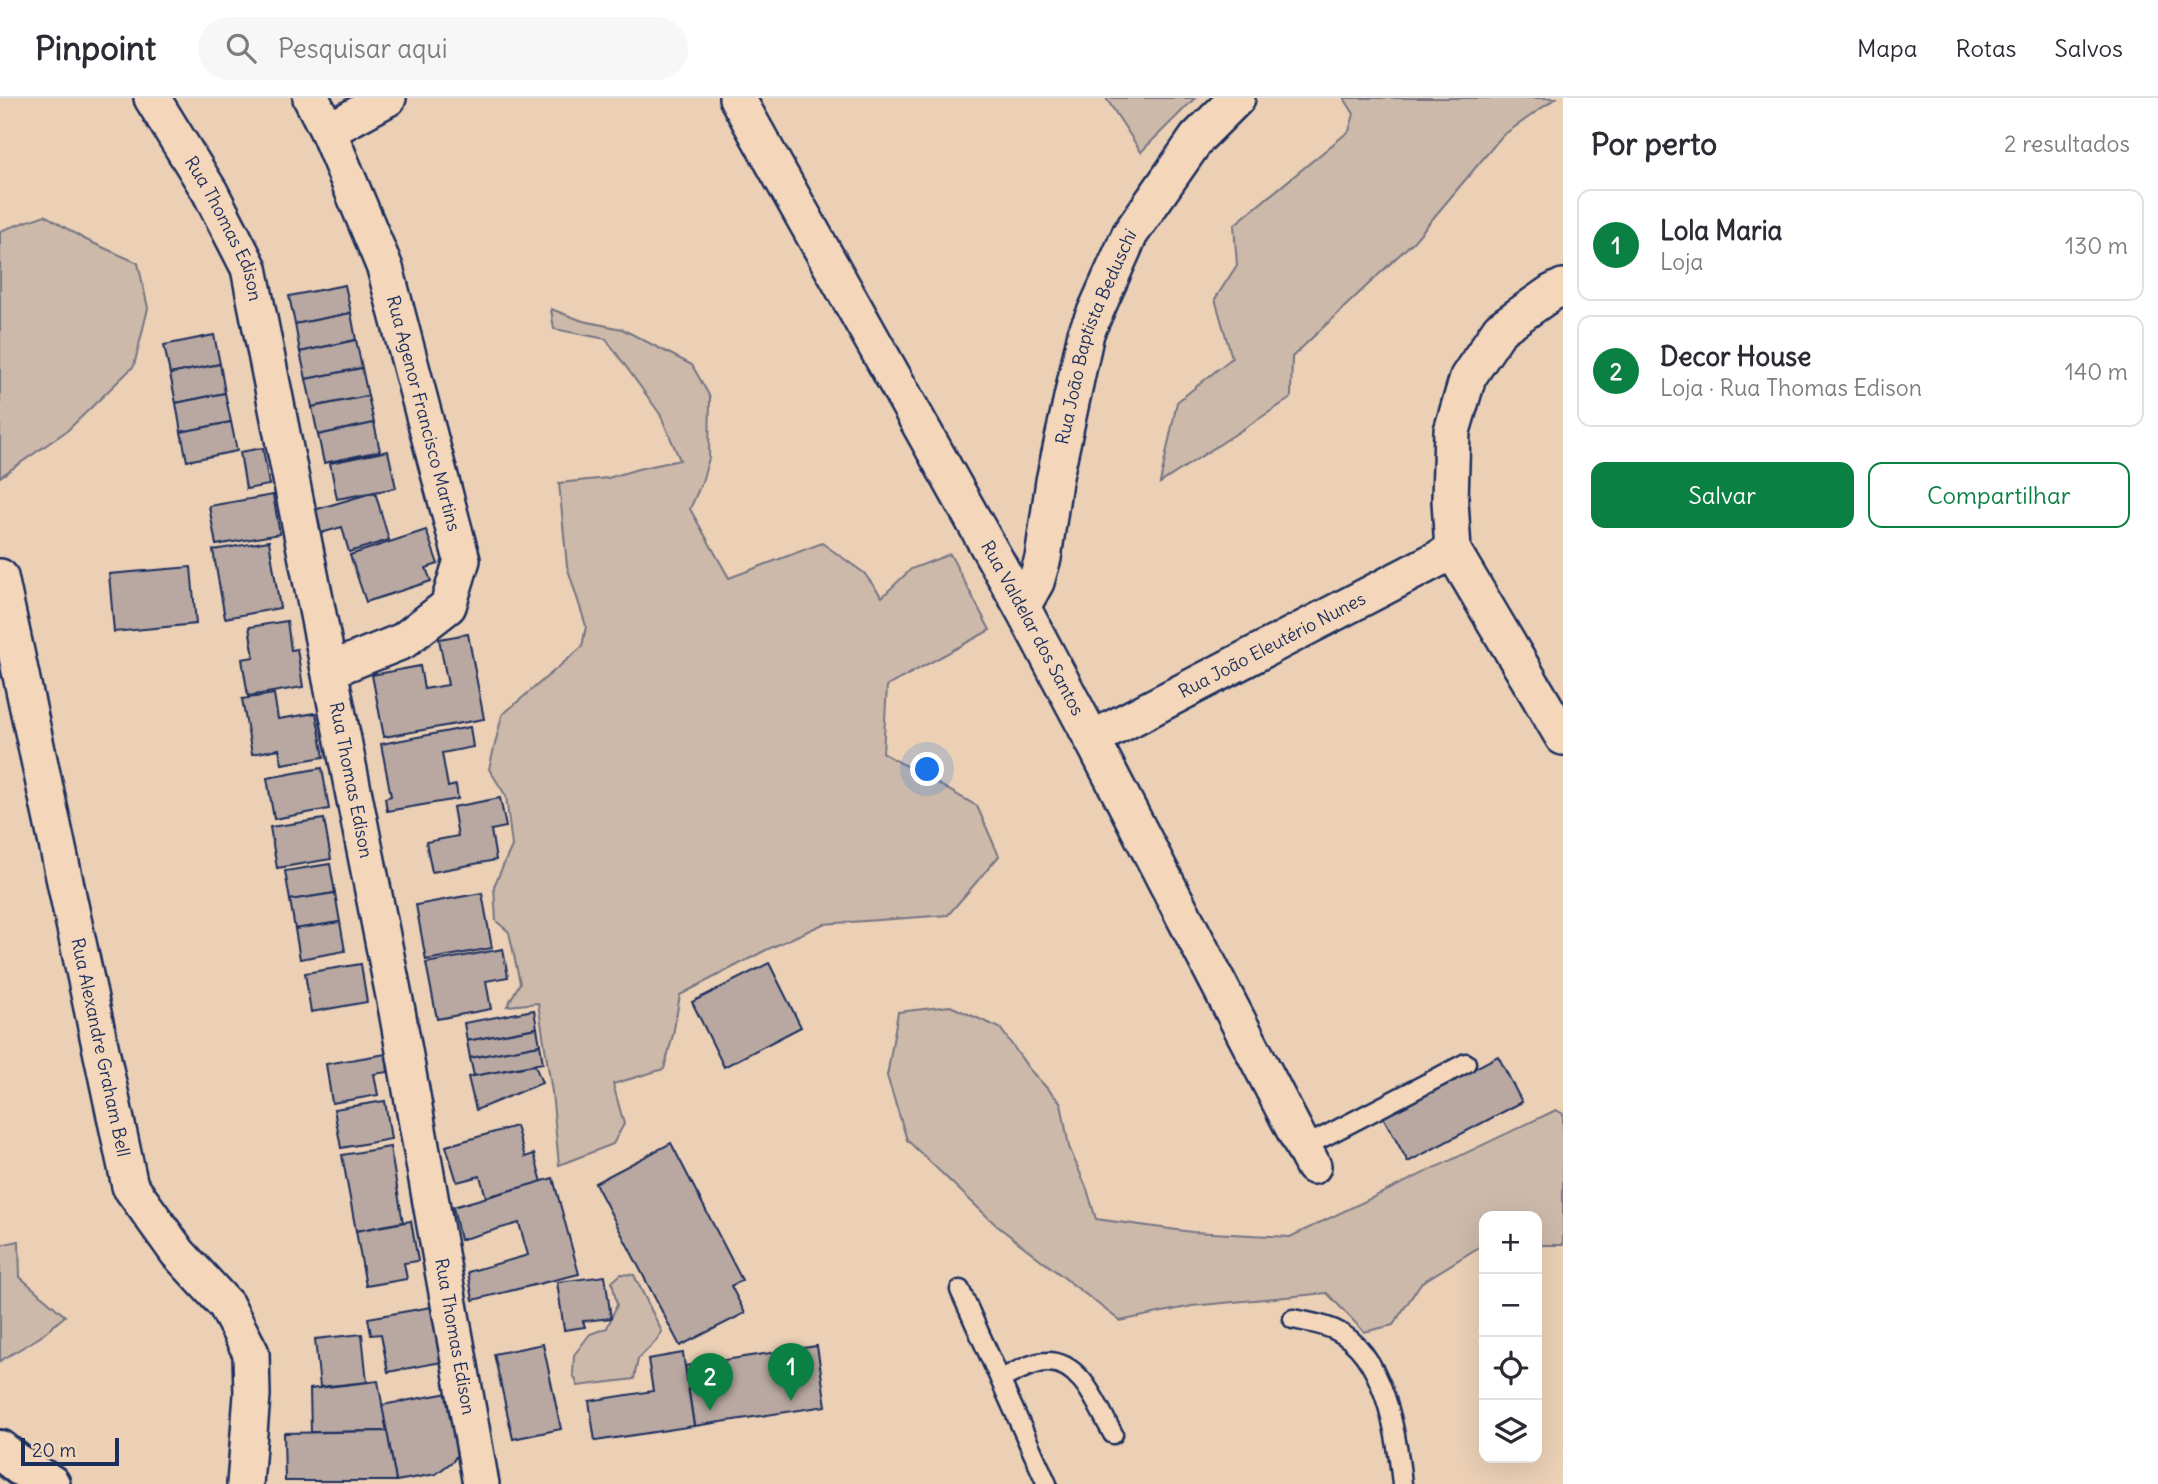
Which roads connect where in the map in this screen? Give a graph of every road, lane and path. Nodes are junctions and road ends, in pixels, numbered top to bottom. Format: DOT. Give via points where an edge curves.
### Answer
graph roads {
  1 [pos="152,98"];
  2 [pos="311,98"];
  3 [pos="388,98"];
  4 [pos="737,98"];
  5 [pos="1237,98"];
  6 [pos="328,131"];
  7 [pos="1563,287"];
  8 [pos="1453,551"];
  9 [pos="0,577"];
  10 [pos="1022,607"];
  11 [pos="330,670"];
  12 [pos="1563,737"];
  13 [pos="1093,739"];
  14 [pos="1465,1063"];
  15 [pos="1309,1156"];
  16 [pos="960,1290"];
  17 [pos="1293,1319"];
  18 [pos="1001,1379"];
  19 [pos="1113,1434"];
  20 [pos="0,1450"];
  21 [pos="50,1484"];
  22 [pos="245,1484"];
  23 [pos="481,1484"];
  24 [pos="1047,1484"];
  25 [pos="1402,1484"];
  1 -- 11 [label="street, Rua Thomas Edison" via="210,192 249,268"];
  2 -- 6 [label="street, Rua Agenor Francisco Martins"];
  3 -- 6 [label="street"];
  4 -- 10 [label="street, Rua Valdelar dos Santos"];
  5 -- 10 [label="street, Rua João Baptista Beduschi" via="1196,138 1130,234 1086,333 1054,481 1043,558"];
  6 -- 11 [label="street, Rua Agenor Francisco Martins" via="385,268 462,560 448,606 403,641"];
  7 -- 8 [label="street" via="1500,330 1468,377 1452,430"];
  8 -- 12 [label="street"];
  8 -- 13 [label="street, Rua João Eleutério Nunes"];
  9 -- 22 [label="street, Rua Alexandre Graham Bell" via="130,1186 178,1253 226,1305 251,1353"];
  10 -- 13 [label="street, Rua Valdelar dos Santos"];
  11 -- 23 [label="street, Rua Thomas Edison" via="397,1011"];
  13 -- 15 [label="street, Rua Valdelar dos Santos"];
  14 -- 15 [label="lane"];
  16 -- 18 [label="lane"];
  17 -- 25 [label="lane" via="1337,1330 1364,1356 1388,1407"];
  18 -- 19 [label="lane" via="1046,1362 1065,1365 1090,1392"];
  18 -- 24 [label="lane"];
  20 -- 21 [label="main road"];
}
